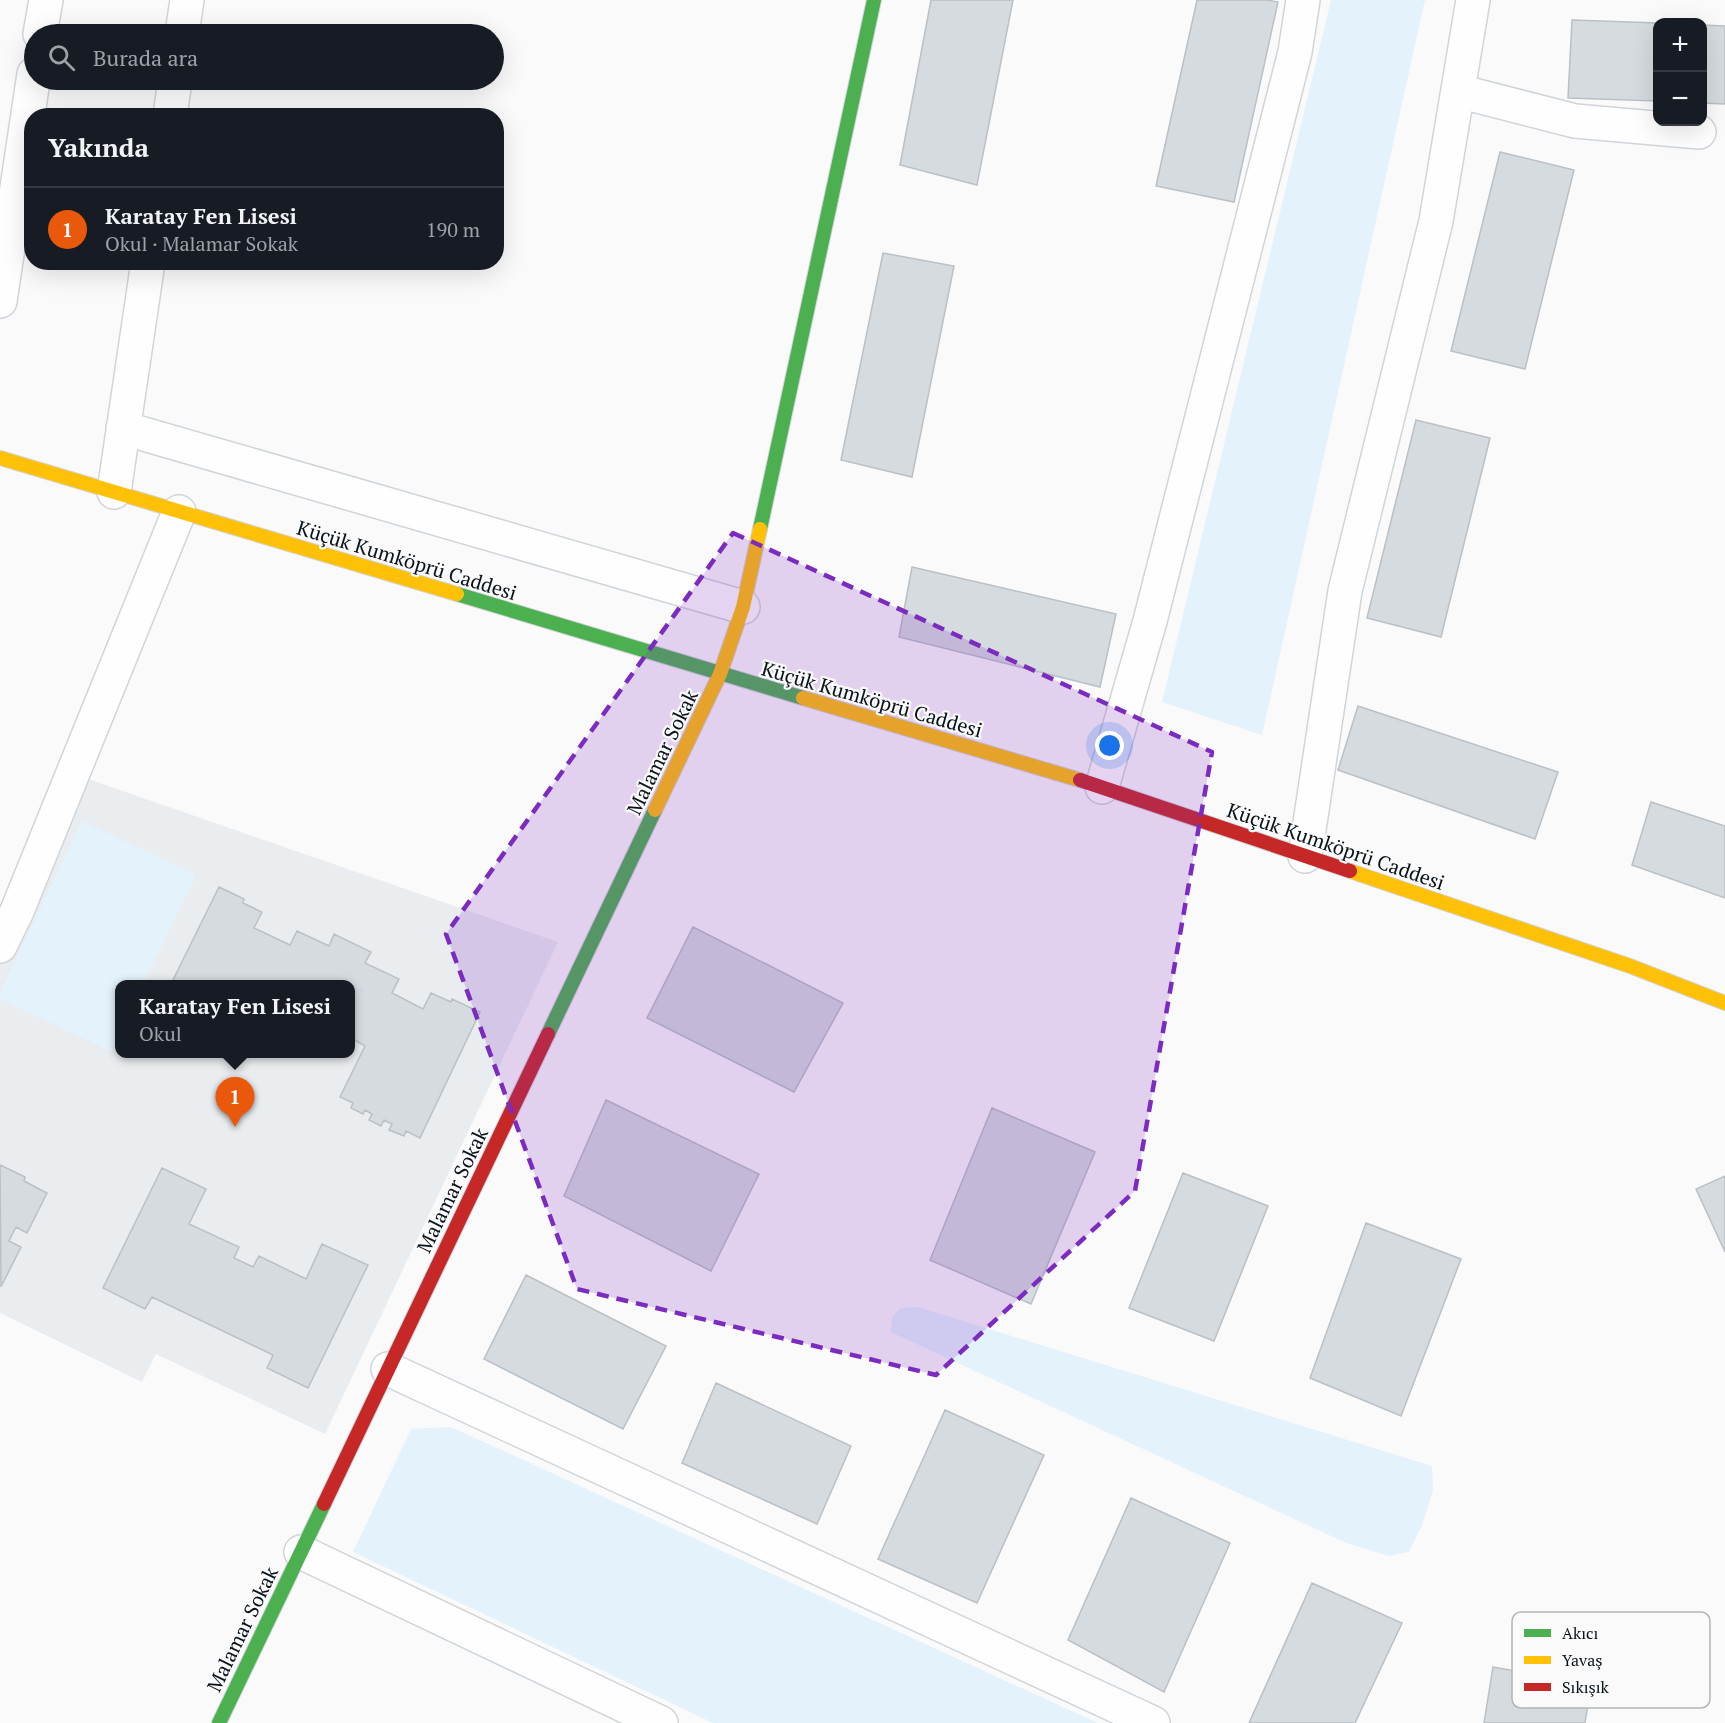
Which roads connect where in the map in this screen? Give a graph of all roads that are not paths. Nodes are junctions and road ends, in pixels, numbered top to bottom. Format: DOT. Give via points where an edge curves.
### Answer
graph roads {
  1 [pos="46,0"];
  2 [pos="187,0"];
  3 [pos="874,0"];
  4 [pos="1303,0"];
  5 [pos="1473,0"];
  6 [pos="42,24"];
  7 [pos="183,24"];
  8 [pos="32,90"];
  9 [pos="174,90"];
  10 [pos="1458,91"];
  11 [pos="29,108"];
  12 [pos="171,108"];
  13 [pos="1699,132"];
  14 [pos="24,141"];
  15 [pos="147,270"];
  16 [pos="0,301"];
  17 [pos="123,428"];
  18 [pos="0,458"];
  19 [pos="114,492"];
  20 [pos="179,512"];
  21 [pos="743,607"];
  22 [pos="720,675"];
  23 [pos="1102,787"];
  24 [pos="1305,856"];
  25 [pos="9,907"];
  26 [pos="0,946"];
  27 [pos="1725,1003"];
  28 [pos="388,1369"];
  29 [pos="301,1552"];
  30 [pos="219,1723"];
  31 [pos="661,1723"];
  32 [pos="1153,1723"];
  1 -- 6 [label="street"];
  2 -- 7 [label="street"];
  3 -- 21 [label="street, Malamar Sokak"];
  4 -- 23 [label="street" via="1292,64 1150,621"];
  5 -- 10 [label="street"];
  8 -- 11 [label="street"];
  9 -- 12 [label="street"];
  10 -- 13 [label="street" via="1575,121"];
  10 -- 24 [label="street" via="1436,221 1345,591"];
  14 -- 16 [label="street"];
  15 -- 17 [label="street"];
  17 -- 19 [label="street"];
  17 -- 21 [label="street"];
  18 -- 19 [label="street, Küçük Kumköprü Caddesi"];
  19 -- 20 [label="street, Küçük Kumköprü Caddesi"];
  20 -- 22 [label="street, Küçük Kumköprü Caddesi"];
  20 -- 25 [label="street"];
  21 -- 22 [label="street, Malamar Sokak"];
  22 -- 23 [label="street, Küçük Kumköprü Caddesi"];
  22 -- 28 [label="street, Malamar Sokak"];
  23 -- 24 [label="street, Küçük Kumköprü Caddesi"];
  24 -- 27 [label="street, Küçük Kumköprü Caddesi" via="1630,966"];
  25 -- 26 [label="street"];
  28 -- 29 [label="street, Malamar Sokak"];
  28 -- 32 [label="street"];
  29 -- 30 [label="street, Malamar Sokak"];
  29 -- 31 [label="street"];
}
